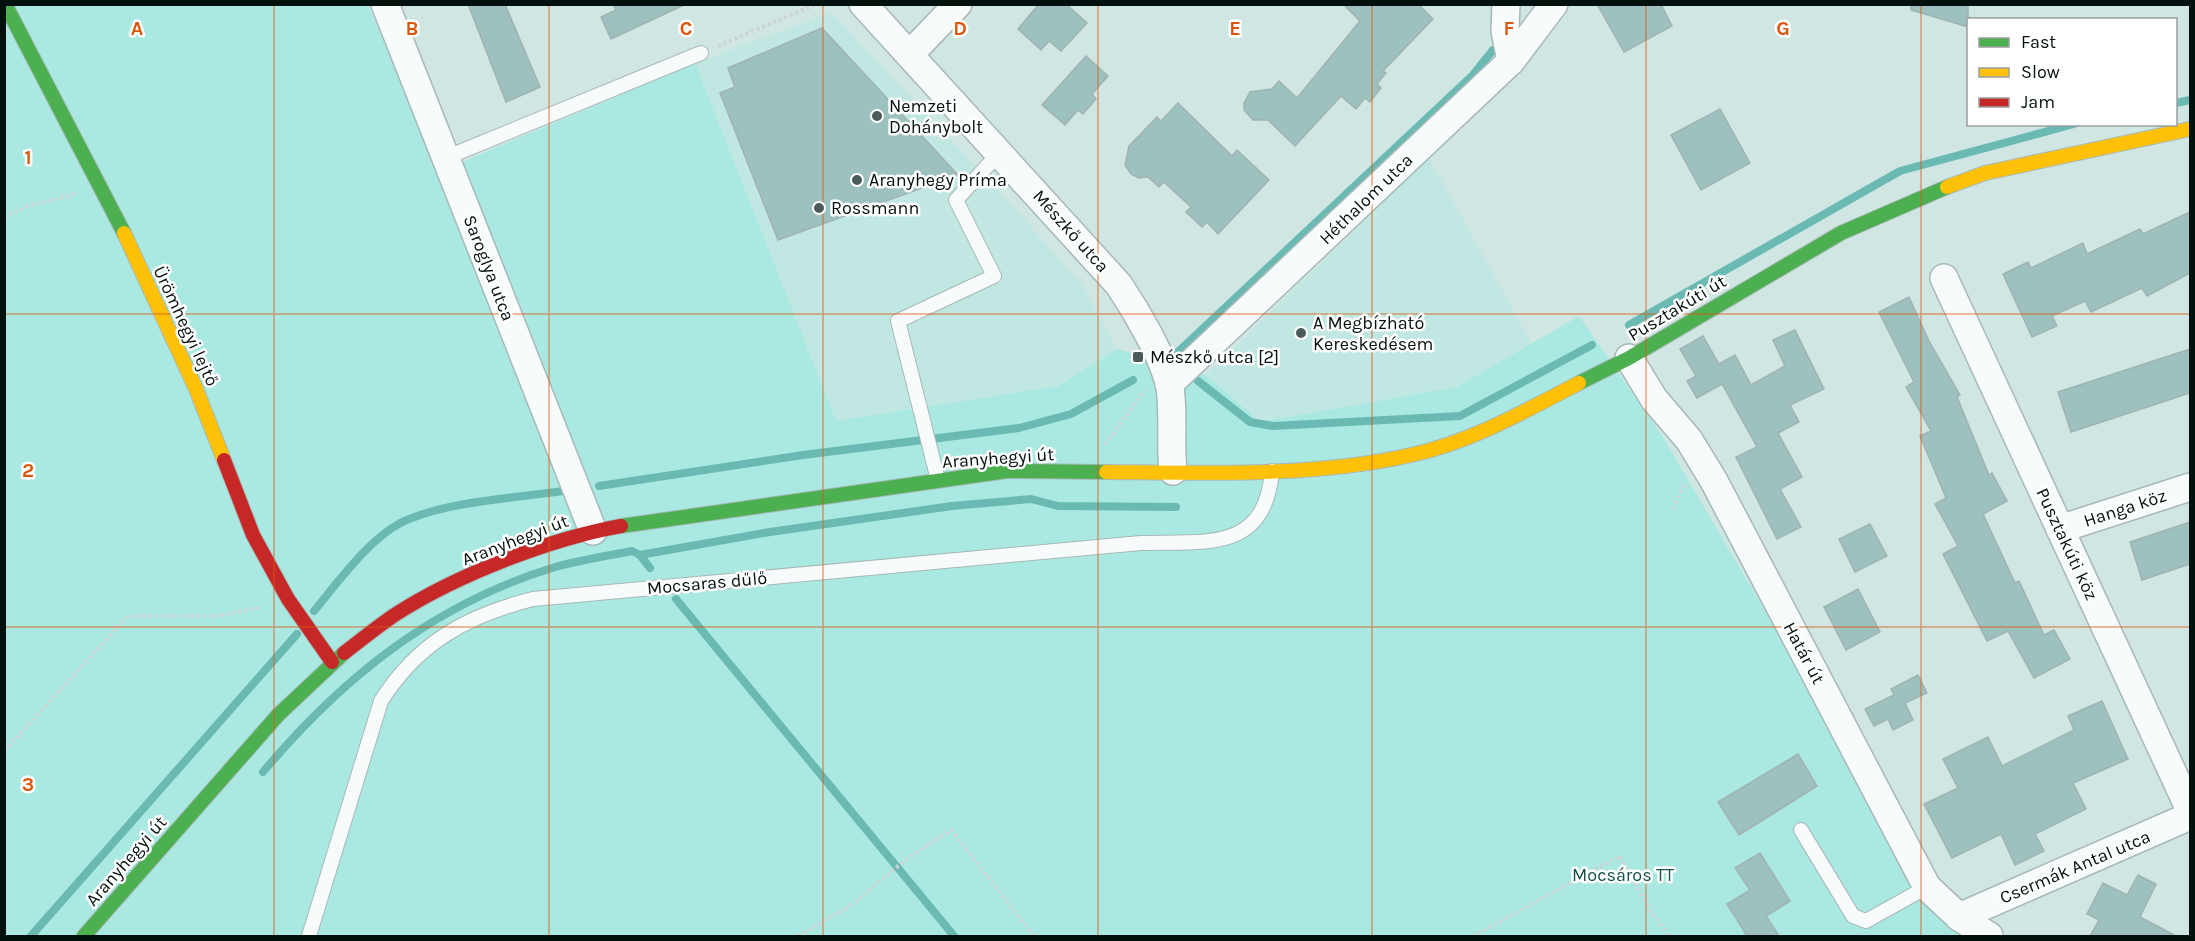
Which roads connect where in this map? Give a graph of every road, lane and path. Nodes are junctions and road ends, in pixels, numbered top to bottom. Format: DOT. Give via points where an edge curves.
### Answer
graph roads {
  1 [pos="5,4"];
  2 [pos="386,4"];
  3 [pos="863,4"];
  4 [pos="958,4"];
  5 [pos="1506,4"];
  6 [pos="1554,4"];
  7 [pos="814,5"];
  8 [pos="701,53"];
  9 [pos="910,54"];
  10 [pos="1511,61"];
  11 [pos="2190,129"];
  12 [pos="1000,152"];
  13 [pos="445,158"];
  14 [pos="104,191"];
  15 [pos="4,217"];
  16 [pos="1944,278"];
  17 [pos="1629,358"];
  18 [pos="1158,386"];
  19 [pos="1101,450"];
  20 [pos="1173,471"];
  21 [pos="1272,471"];
  22 [pos="938,480"];
  23 [pos="1683,486"];
  24 [pos="2190,487"];
  25 [pos="1673,509"];
  26 [pos="2060,529"];
  27 [pos="593,531"];
  28 [pos="288,599"];
  29 [pos="332,662"];
  30 [pos="4,751"];
  31 [pos="2190,810"];
  32 [pos="2190,816"];
  33 [pos="1801,830"];
  34 [pos="1927,887"];
  35 [pos="1959,917"];
  36 [pos="84,936"];
  37 [pos="309,936"];
  38 [pos="798,936"];
  39 [pos="1034,936"];
  40 [pos="1473,936"];
  41 [pos="1670,936"];
  42 [pos="1989,936"];
  1 -- 14 [label="street, Ürömhegyi lejtő"];
  2 -- 13 [label="street, Saroglya utca"];
  3 -- 9 [label="street, Mészkő utca"];
  4 -- 9 [label="street"];
  5 -- 10 [label="street" via="1505,31"];
  6 -- 10 [label="street, Héthalom utca"];
  7 -- 8 [label="path"];
  8 -- 13 [label="lane"];
  9 -- 12 [label="street, Mészkő utca"];
  10 -- 18 [label="street, Héthalom utca"];
  11 -- 17 [label="street, Pusztakúti út" via="1985,173 1914,200 1841,233"];
  12 -- 18 [label="street, Mészkő utca" via="1119,285 1142,321"];
  12 -- 22 [label="lane" via="956,200 994,276 898,321"];
  13 -- 27 [label="street, Saroglya utca"];
  14 -- 15 [label="path" via="53,198"];
  14 -- 28 [label="street, Ürömhegyi lejtő" via="196,389 253,535"];
  16 -- 26 [label="street, Pusztakúti köz"];
  17 -- 21 [label="street, Pusztakúti út" via="1491,428 1442,446 1358,464"];
  17 -- 34 [label="street, Határ út" via="1714,481"];
  18 -- 19 [label="path"];
  18 -- 20 [label="street, Mészkő utca" via="1173,410"];
  20 -- 21 [label="street, Pusztakúti út"];
  20 -- 22 [label="street, Aranyhegyi út" via="1007,471"];
  21 -- 37 [label="lane, Mocsaras dűlő" via="1268,501 1262,513 1252,526 1235,536 533,599 471,619 416,658 381,700"];
  22 -- 27 [label="street, Aranyhegyi út"];
  23 -- 25 [label="path"];
  24 -- 26 [label="street, Hanga köz"];
  26 -- 31 [label="street, Pusztakúti köz"];
  27 -- 29 [label="street, Aranyhegyi út" via="535,548 452,585 396,614"];
  28 -- 29 [label="street, Ürömhegyi lejtő"];
  28 -- 30 [label="path" via="217,616 128,616"];
  29 -- 36 [label="street, Aranyhegyi út" via="278,715"];
  32 -- 35 [label="street, Csermák Antal utca"];
  33 -- 34 [label="lane" via="1853,916 1866,921"];
  34 -- 35 [label="street, Határ út"];
  35 -- 42 [label="street, Határ út"];
  38 -- 39 [label="path" via="850,906 908,858 951,830"];
  40 -- 41 [label="path" via="1620,856 1650,910"];
}
